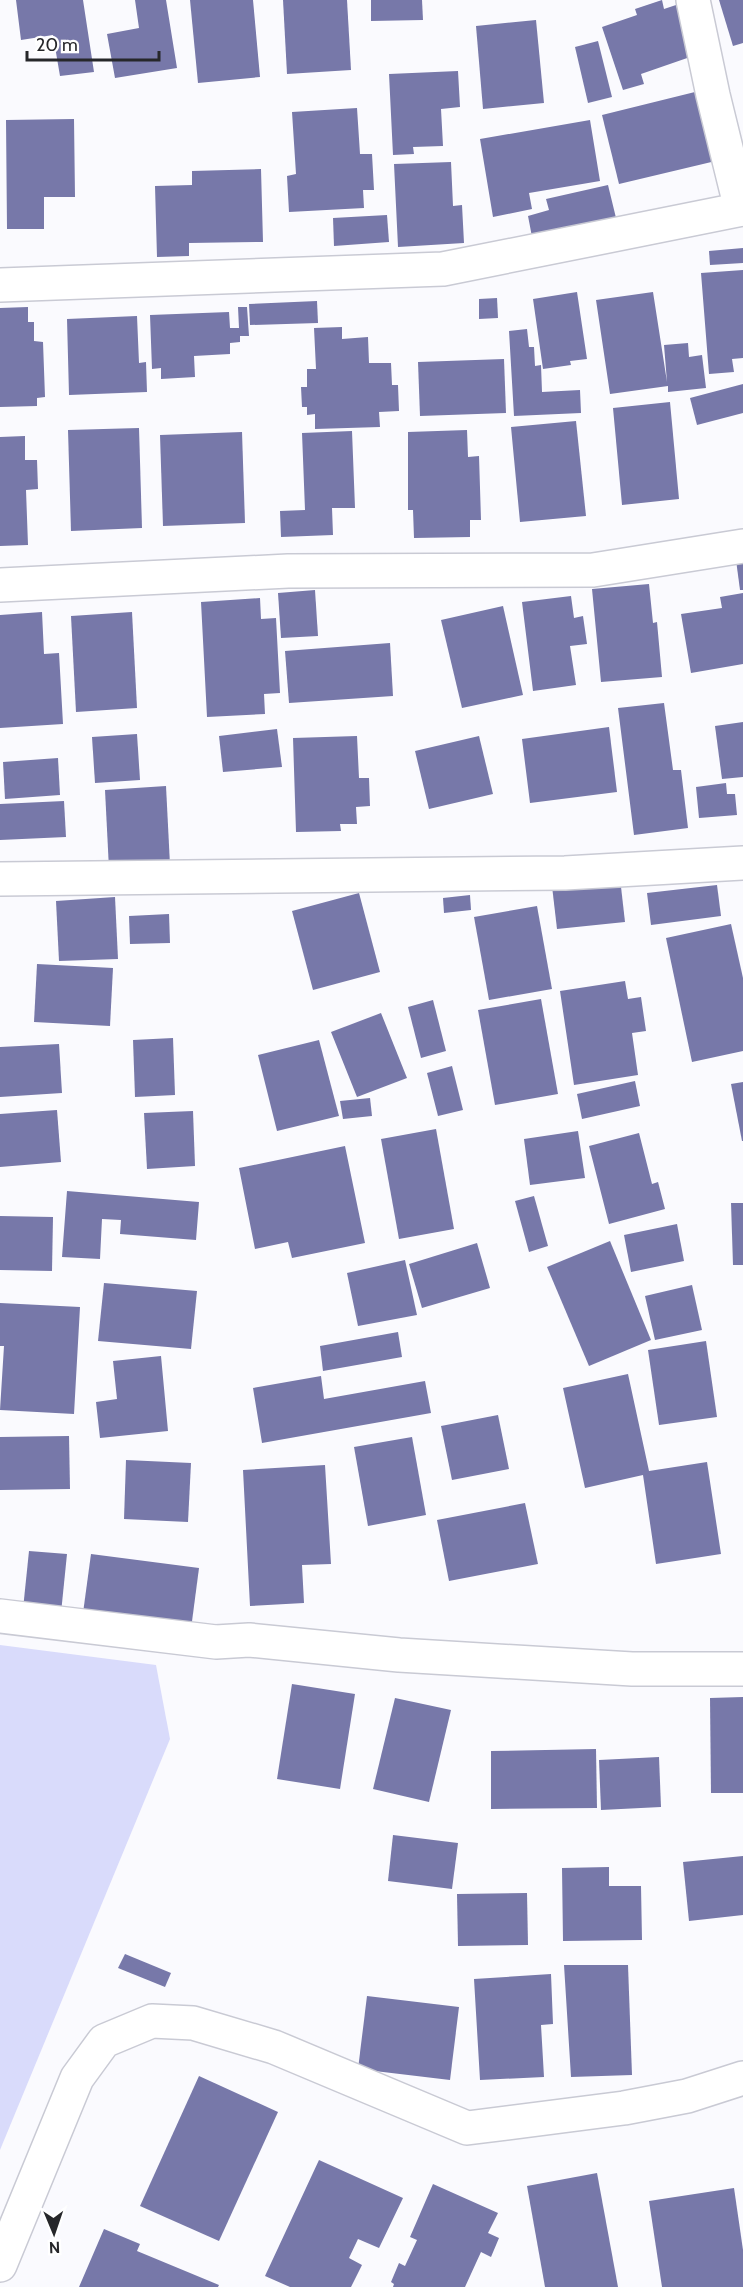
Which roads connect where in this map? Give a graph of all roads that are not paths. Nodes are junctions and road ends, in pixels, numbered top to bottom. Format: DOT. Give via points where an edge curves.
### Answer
graph roads {
  1 [pos="693,0"];
  2 [pos="742,209"];
  3 [pos="0,285"];
  4 [pos="743,546"];
  5 [pos="0,585"];
  6 [pos="743,863"];
  7 [pos="0,879"];
  8 [pos="0,1616"];
  9 [pos="743,1669"];
  10 [pos="743,2078"];
  11 [pos="0,2265"];
  1 -- 2 [label="street"];
  2 -- 3 [label="street" via="443,269"];
  4 -- 5 [label="street" via="592,570 288,571"];
  6 -- 7 [label="street" via="565,873"];
  8 -- 9 [label="street" via="216,1642 249,1640 399,1655 632,1669"];
  10 -- 11 [label="street" via="687,2096 624,2108 467,2128 274,2047 193,2023 153,2021 104,2042 77,2078"];
}
